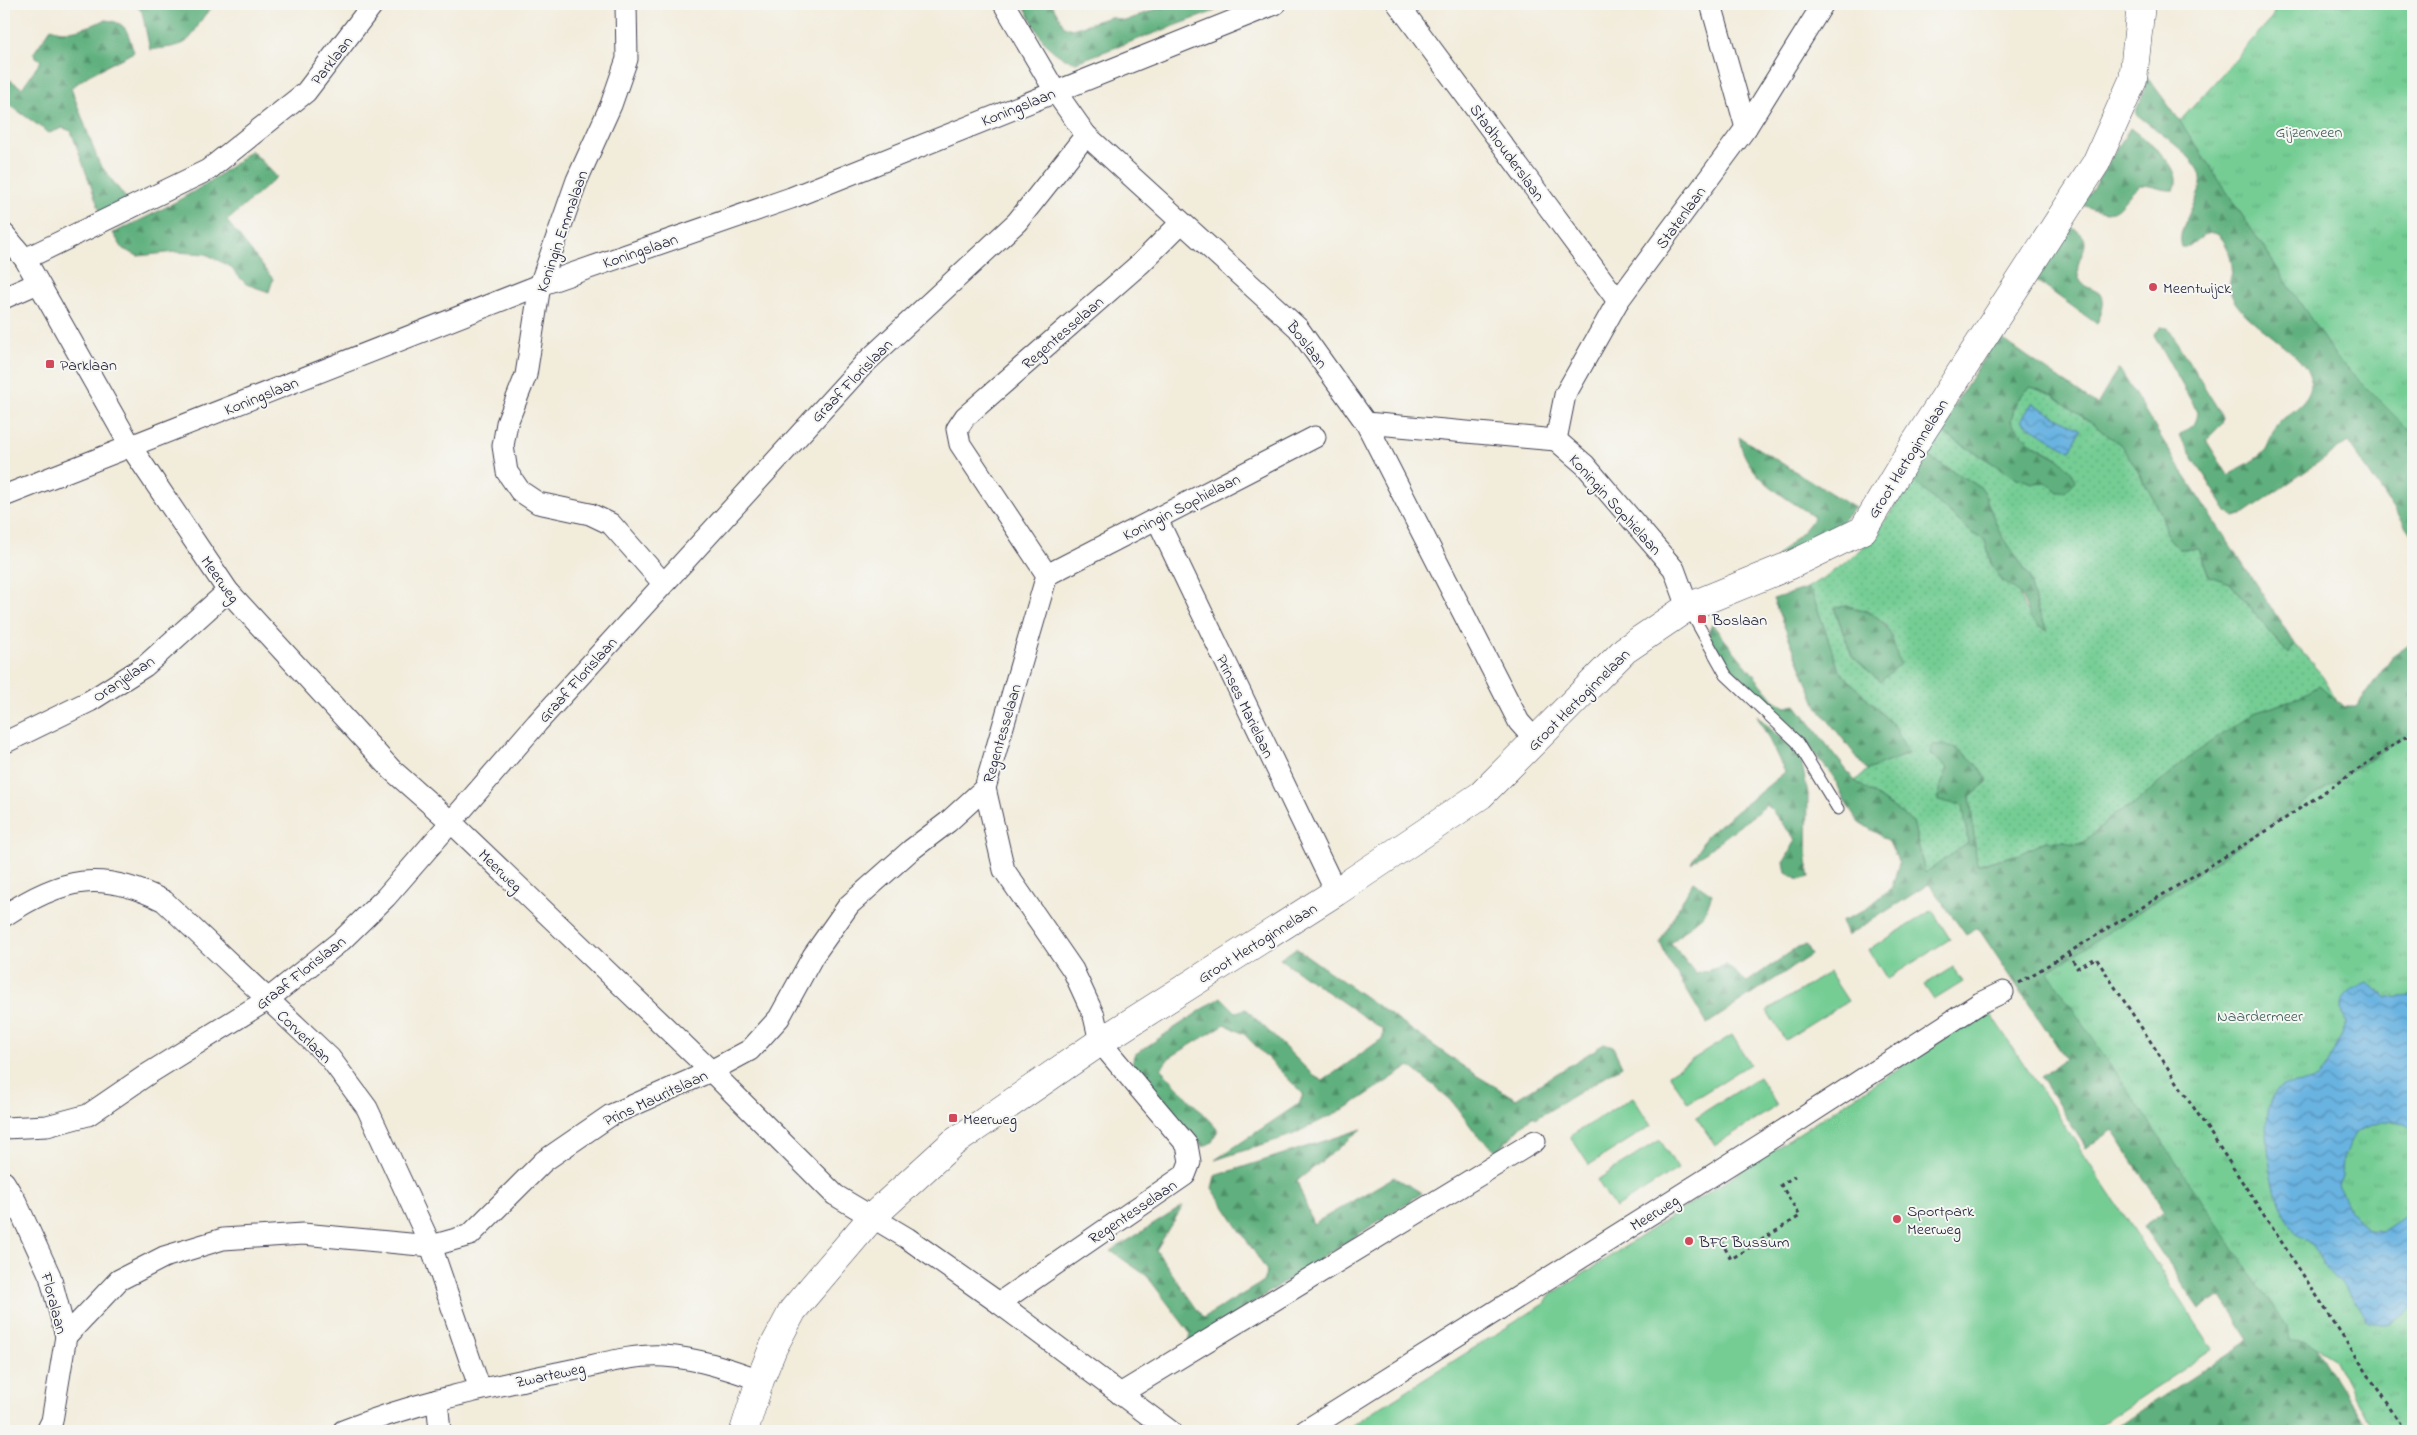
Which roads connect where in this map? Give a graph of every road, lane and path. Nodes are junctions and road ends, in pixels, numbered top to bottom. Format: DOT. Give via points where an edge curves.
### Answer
graph roads {
  1 [pos="373,4"];
  2 [pos="626,4"];
  3 [pos="1004,4"];
  4 [pos="1275,4"];
  5 [pos="1398,4"];
  6 [pos="1712,4"];
  7 [pos="1823,4"];
  8 [pos="2141,4"];
  9 [pos="1055,91"];
  10 [pos="1746,128"];
  11 [pos="1086,135"];
  12 [pos="1181,223"];
  13 [pos="4,234"];
  14 [pos="24,259"];
  15 [pos="38,283"];
  16 [pos="540,285"];
  17 [pos="4,298"];
  18 [pos="1618,301"];
  19 [pos="1366,423"];
  20 [pos="1315,437"];
  21 [pos="1556,440"];
  22 [pos="131,447"];
  23 [pos="4,496"];
  24 [pos="1157,519"];
  25 [pos="1047,575"];
  26 [pos="663,583"];
  27 [pos="228,591"];
  28 [pos="1688,607"];
  29 [pos="2413,732"];
  30 [pos="1536,741"];
  31 [pos="4,743"];
  32 [pos="985,788"];
  33 [pos="1838,809"];
  34 [pos="451,822"];
  35 [pos="1336,892"];
  36 [pos="4,916"];
  37 [pos="2069,953"];
  38 [pos="2003,992"];
  39 [pos="268,1000"];
  40 [pos="1100,1042"];
  41 [pos="712,1071"];
  42 [pos="4,1128"];
  43 [pos="1535,1141"];
  44 [pos="1795,1176"];
  45 [pos="4,1182"];
  46 [pos="873,1216"];
  47 [pos="1721,1241"];
  48 [pos="431,1246"];
  49 [pos="999,1303"];
  50 [pos="66,1336"];
  51 [pos="760,1380"];
  52 [pos="480,1389"];
  53 [pos="1120,1394"];
  54 [pos="437,1400"];
  55 [pos="46,1431"];
  56 [pos="343,1431"];
  57 [pos="440,1431"];
  58 [pos="744,1431"];
  59 [pos="1170,1431"];
  60 [pos="1305,1431"];
  61 [pos="2405,1431"];
  1 -- 14 [label="street, Parklaan" via="306,92 208,170"];
  2 -- 16 [label="street, Koningin Emmalaan" via="627,59 611,105 577,180"];
  3 -- 9 [label="street, Boslaan"];
  4 -- 9 [label="street, Koningslaan"];
  5 -- 18 [label="street, Stadhouderslaan"];
  6 -- 10 [label="street"];
  7 -- 10 [label="street, Statenlaan"];
  8 -- 28 [label="main road, Groot Hertoginnelaan" via="2133,80 2096,163 1917,440 1863,530 1791,565"];
  9 -- 11 [label="street, Boslaan"];
  9 -- 16 [label="street, Koningslaan" via="791,198"];
  10 -- 18 [label="street, Statenlaan"];
  11 -- 12 [label="street, Boslaan"];
  11 -- 26 [label="street, Graaf Florislaan" via="1017,222 864,364"];
  12 -- 19 [label="street, Boslaan" via="1298,328"];
  12 -- 25 [label="street, Regentesselaan" via="1141,263 965,417 957,429 960,444"];
  13 -- 14 [label="street, Meerweg"];
  14 -- 15 [label="street, Meerweg"];
  15 -- 17 [label="street"];
  15 -- 22 [label="street, Meerweg"];
  16 -- 22 [label="street, Koningslaan"];
  16 -- 26 [label="street, Koningin Emmalaan" via="526,375 507,423 503,446 507,472 520,491 538,504 590,514 611,524"];
  18 -- 21 [label="street, Statenlaan" via="1565,395"];
  19 -- 21 [label="street, Koningin Sophielaan"];
  19 -- 30 [label="street, Boslaan" via="1519,722"];
  20 -- 24 [label="street, Koningin Sophielaan"];
  21 -- 28 [label="street, Koningin Sophielaan" via="1585,464 1674,569"];
  22 -- 23 [label="street, Koningslaan"];
  22 -- 27 [label="street, Meerweg"];
  24 -- 25 [label="street, Koningin Sophielaan"];
  24 -- 35 [label="street, Prinses Marielaan"];
  25 -- 32 [label="street, Regentesselaan"];
  26 -- 34 [label="street, Graaf Florislaan"];
  27 -- 31 [label="street, Oranjelaan" via="145,666 90,701"];
  27 -- 34 [label="street, Meerweg" via="392,770"];
  28 -- 30 [label="main road, Groot Hertoginnelaan" via="1625,650"];
  28 -- 33 [label="lane" via="1726,675 1797,742"];
  29 -- 37 [label="path" via="2268,830"];
  30 -- 35 [label="main road, Groot Hertoginnelaan" via="1480,795"];
  32 -- 40 [label="street, Regentesselaan" via="1004,870 1073,970 1094,1016"];
  32 -- 41 [label="street, Prins Mauritslaan" via="849,905 813,956 779,1018 750,1050"];
  34 -- 39 [label="street, Graaf Florislaan" via="386,897 342,940"];
  34 -- 41 [label="street, Meerweg"];
  35 -- 40 [label="main road, Groot Hertoginnelaan"];
  36 -- 39 [label="street, Corverlaan" via="47,891 81,881 118,883 135,888 164,901"];
  37 -- 38 [label="path"];
  37 -- 61 [label="path" via="2076,968 2096,958"];
  38 -- 60 [label="street, Meerweg" via="1980,1003"];
  39 -- 42 [label="street, Graaf Florislaan" via="88,1115 47,1126"];
  39 -- 48 [label="street, Corverlaan" via="330,1058 366,1108"];
  40 -- 46 [label="main road, Groot Hertoginnelaan" via="953,1143"];
  40 -- 49 [label="street, Regentesselaan" via="1187,1145 1190,1162 1185,1175"];
  41 -- 46 [label="street, Meerweg" via="835,1195"];
  41 -- 48 [label="street, Prins Mauritslaan" via="611,1115 544,1162 470,1235"];
  43 -- 53 [label="street"];
  44 -- 47 [label="path" via="1781,1185 1800,1216 1731,1259"];
  45 -- 50 [label="street, Floralaan" via="50,1276"];
  46 -- 49 [label="street, Meerweg"];
  46 -- 51 [label="main road, Groot Hertoginnelaan" via="791,1313"];
  48 -- 50 [label="street, Prins Mauritslaan" via="303,1234 223,1239 164,1257 119,1280"];
  48 -- 52 [label="street, Corverlaan"];
  49 -- 53 [label="street, Meerweg"];
  50 -- 55 [label="street, Floralaan" via="52,1421"];
  51 -- 52 [label="street, Zwarteweg" via="703,1362 663,1356 626,1359"];
  51 -- 58 [label="main road, Groot Hertoginnelaan"];
  52 -- 54 [label="street, Zwarteweg"];
  53 -- 59 [label="street, Meerweg"];
  54 -- 56 [label="street, Zwarteweg"];
  54 -- 57 [label="street"];
}
